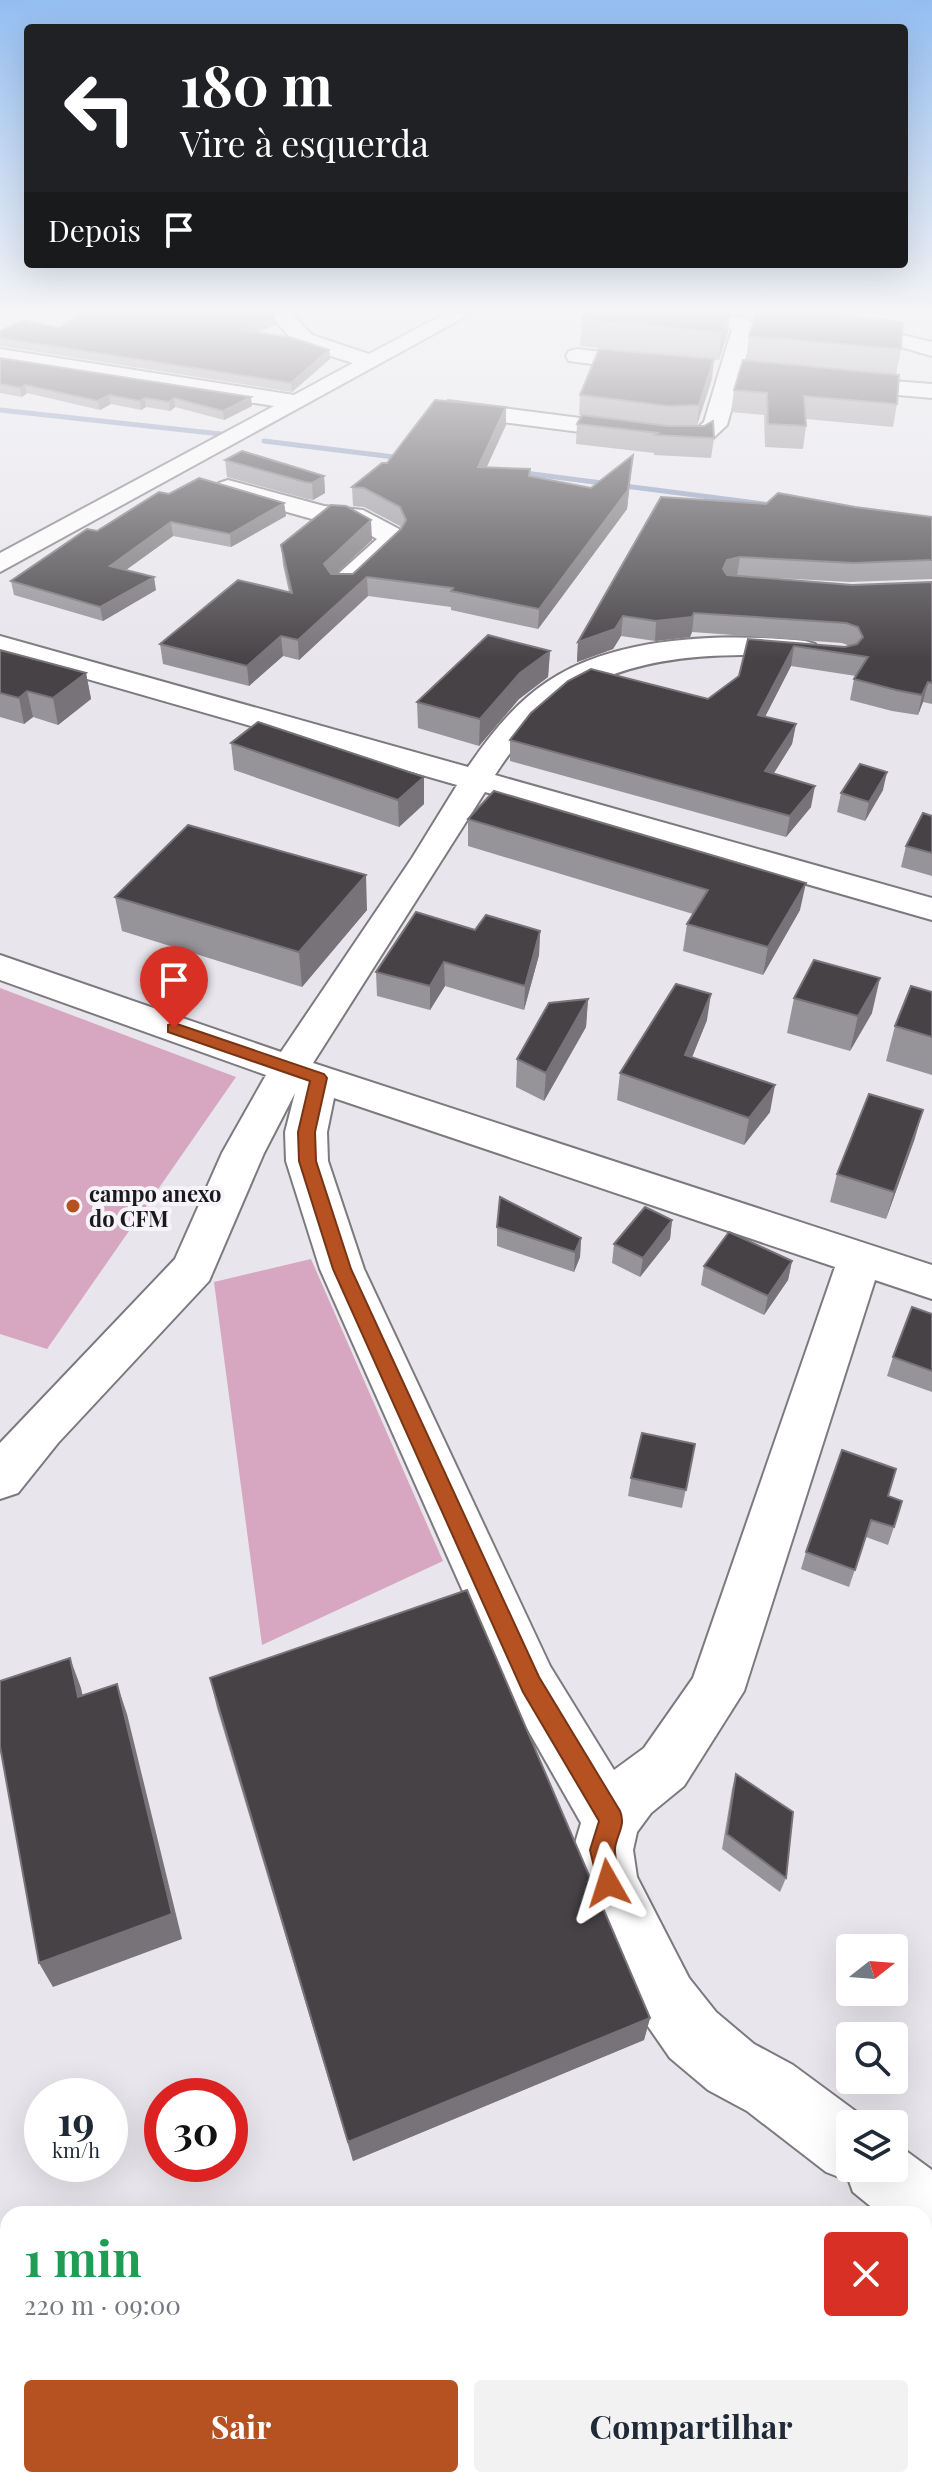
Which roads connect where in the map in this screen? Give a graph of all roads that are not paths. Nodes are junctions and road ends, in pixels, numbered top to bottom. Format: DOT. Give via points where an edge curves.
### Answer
graph roads {
  1 [pos="247,429"];
  2 [pos="612,429"];
  3 [pos="710,429"];
  4 [pos="172,472"];
  5 [pos="0,564"];
  6 [pos="342,585"];
  7 [pos="0,645"];
  8 [pos="827,653"];
  9 [pos="476,780"];
  10 [pos="932,909"];
  11 [pos="0,967"];
  12 [pos="304,1074"];
  13 [pos="860,1257"];
  14 [pos="932,1282"];
  15 [pos="0,1478"];
  16 [pos="611,1819"];
  17 [pos="836,2138"];
  18 [pos="894,2182"];
  19 [pos="922,2206"];
  1 -- 4 [label="street"];
  2 -- 3 [label="street" via="702,436"];
  4 -- 5 [label="street"];
  4 -- 6 [label="street" via="313,512 354,515 390,535 391,540"];
  7 -- 9 [label="street"];
  8 -- 9 [label="street" via="731,647 640,656 602,668 563,684 530,709"];
  9 -- 10 [label="street"];
  9 -- 12 [label="street"];
  11 -- 12 [label="street"];
  12 -- 13 [label="street"];
  12 -- 15 [label="street" via="243,1153 193,1269"];
  12 -- 16 [label="street" via="307,1161 342,1269 531,1684"];
  13 -- 14 [label="street"];
  13 -- 16 [label="street" via="716,1691 664,1767 631,1793"];
  16 -- 17 [label="street" via="603,1850 608,1883 667,2000 693,2035 731,2067 770,2088"];
  18 -- 19 [label="street"];
}
